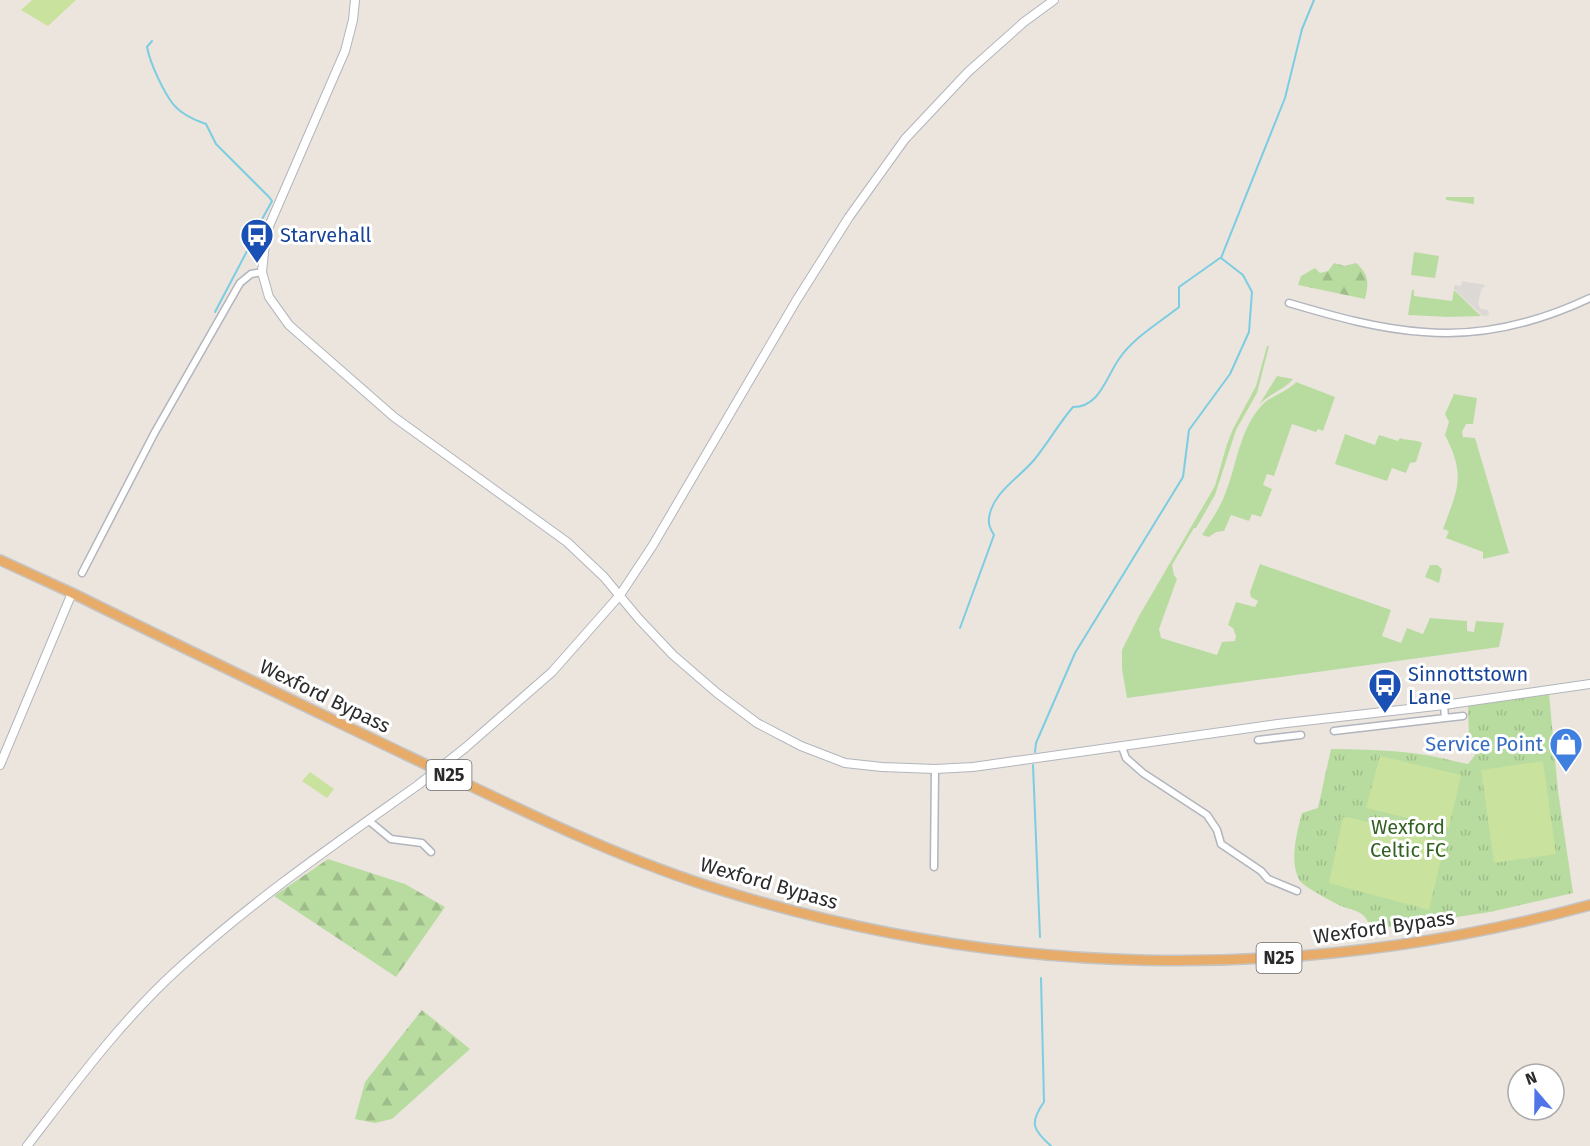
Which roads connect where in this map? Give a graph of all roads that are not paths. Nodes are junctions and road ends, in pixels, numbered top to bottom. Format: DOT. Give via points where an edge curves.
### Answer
graph roads {
  1 [pos="355,0"];
  2 [pos="1054,0"];
  3 [pos="262,272"];
  4 [pos="1590,298"];
  5 [pos="1289,303"];
  6 [pos="0,560"];
  7 [pos="82,573"];
  8 [pos="72,593"];
  9 [pos="620,596"];
  10 [pos="1590,684"];
  11 [pos="1444,705"];
  12 [pos="1463,716"];
  13 [pos="1445,718"];
  14 [pos="1278,724"];
  15 [pos="1334,731"];
  16 [pos="1301,735"];
  17 [pos="1278,737"];
  18 [pos="1258,740"];
  19 [pos="1122,747"];
  20 [pos="0,765"];
  21 [pos="935,769"];
  22 [pos="368,820"];
  23 [pos="431,852"];
  24 [pos="934,867"];
  25 [pos="1297,891"];
  26 [pos="1590,905"];
  27 [pos="27,1146"];
  1 -- 3 [label="street" via="345,51 266,233"];
  2 -- 9 [label="street" via="968,72 905,139 876,177 796,301"];
  3 -- 7 [label="street" via="251,274 240,283 154,432"];
  3 -- 9 [label="street" via="269,297 289,325 394,417 567,542"];
  4 -- 5 [label="street" via="1534,320 1470,332 1425,333 1355,321"];
  6 -- 8 [label="highway, Wexford Bypass / N25"];
  8 -- 20 [label="street"];
  8 -- 26 [label="highway, Wexford Bypass / N25" via="618,853 756,901 873,931 1023,954 1113,960 1235,961 1414,943"];
  9 -- 21 [label="street" via="673,655 765,727 845,763"];
  9 -- 22 [label="street, bridge" via="552,672 465,748"];
  10 -- 11 [label="street"];
  11 -- 13 [label="street"];
  11 -- 14 [label="street"];
  12 -- 13 [label="street"];
  13 -- 15 [label="street"];
  14 -- 17 [label="street"];
  14 -- 19 [label="street"];
  16 -- 17 [label="street"];
  17 -- 18 [label="street"];
  19 -- 21 [label="street"];
  19 -- 25 [label="street" via="1126,758 1143,773 1207,815 1221,844 1268,879"];
  21 -- 24 [label="street"];
  22 -- 23 [label="street" via="391,839 422,843"];
  22 -- 27 [label="street" via="257,900 176,971 91,1063"];
}
